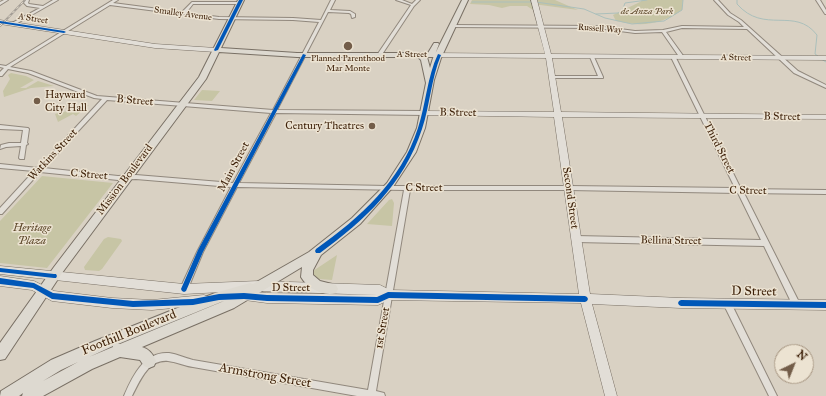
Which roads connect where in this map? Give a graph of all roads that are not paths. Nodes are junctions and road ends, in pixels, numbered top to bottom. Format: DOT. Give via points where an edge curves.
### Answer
graph roads {
  1 [pos="6,0"];
  2 [pos="27,0"];
  3 [pos="56,0"];
  4 [pos="116,0"];
  5 [pos="333,0"];
  6 [pos="398,0"];
  7 [pos="418,0"];
  8 [pos="457,0"];
  9 [pos="465,0"];
  10 [pos="716,0"];
  11 [pos="818,0"];
  12 [pos="240,1"];
  13 [pos="535,2"];
  14 [pos="0,4"];
  15 [pos="110,4"];
  16 [pos="413,5"];
  17 [pos="43,7"];
  18 [pos="328,11"];
  19 [pos="826,13"];
  20 [pos="183,14"];
  21 [pos="353,17"];
  22 [pos="232,18"];
  23 [pos="322,21"];
  24 [pos="0,22"];
  25 [pos="13,24"];
  26 [pos="452,26"];
  27 [pos="540,27"];
  28 [pos="748,28"];
  29 [pos="664,31"];
  30 [pos="64,32"];
  31 [pos="216,50"];
  32 [pos="304,55"];
  33 [pos="379,55"];
  34 [pos="420,55"];
  35 [pos="435,55"];
  36 [pos="550,57"];
  37 [pos="592,57"];
  38 [pos="673,57"];
  39 [pos="682,57"];
  40 [pos="780,58"];
  41 [pos="825,58"];
  42 [pos="0,66"];
  43 [pos="7,67"];
  44 [pos="0,75"];
  45 [pos="552,77"];
  46 [pos="428,87"];
  47 [pos="826,88"];
  48 [pos="106,98"];
  49 [pos="182,104"];
  50 [pos="275,112"];
  51 [pos="424,113"];
  52 [pos="557,114"];
  53 [pos="703,116"];
  54 [pos="826,117"];
  55 [pos="0,127"];
  56 [pos="25,144"];
  57 [pos="0,147"];
  58 [pos="22,158"];
  59 [pos="0,166"];
  60 [pos="40,170"];
  61 [pos="127,177"];
  62 [pos="236,185"];
  63 [pos="388,188"];
  64 [pos="407,188"];
  65 [pos="569,188"];
  66 [pos="740,191"];
  67 [pos="826,192"];
  68 [pos="0,212"];
  69 [pos="576,239"];
  70 [pos="766,243"];
  71 [pos="318,251"];
  72 [pos="0,270"];
  73 [pos="54,276"];
  74 [pos="0,281"];
  75 [pos="259,286"];
  76 [pos="184,289"];
  77 [pos="332,289"];
  78 [pos="43,290"];
  79 [pos="388,295"];
  80 [pos="244,296"];
  81 [pos="218,297"];
  82 [pos="585,299"];
  83 [pos="727,303"];
  84 [pos="796,304"];
  85 [pos="826,305"];
  86 [pos="118,350"];
  87 [pos="0,354"];
  88 [pos="149,361"];
  89 [pos="371,395"];
  90 [pos="6,396"];
  91 [pos="29,396"];
  92 [pos="128,396"];
  93 [pos="381,396"];
  94 [pos="611,396"];
  95 [pos="773,396"];
  1 -- 14 [label="street"];
  2 -- 17 [label="street" via="28,5"];
  3 -- 17 [label="street"];
  4 -- 15 [label="street"];
  5 -- 18 [label="street, Main Street"];
  6 -- 16 [label="street"];
  7 -- 16 [label="street"];
  8 -- 35 [label="main road, Foothill Boulevard"];
  9 -- 26 [label="main road, Foothill Boulevard"];
  10 -- 28 [label="street" via="728,14"];
  11 -- 19 [label="street"];
  12 -- 20 [label="street" via="192,3"];
  12 -- 22 [label="main road, Mission Boulevard"];
  13 -- 27 [label="main road, Second Street"];
  15 -- 20 [label="street, Smalley Avenue"];
  15 -- 30 [label="street"];
  16 -- 33 [label="street"];
  17 -- 25 [label="street"];
  18 -- 21 [label="street" via="350,12"];
  18 -- 23 [label="street, Main Street"];
  20 -- 22 [label="street, Smalley Avenue"];
  22 -- 23 [label="street, Smalley Avenue"];
  22 -- 31 [label="main road, Mission Boulevard"];
  23 -- 32 [label="street, Main Street"];
  24 -- 25 [label="main road, A Street"];
  25 -- 30 [label="main road, A Street"];
  26 -- 27 [label="street, Russell Way"];
  26 -- 35 [label="main road, Foothill Boulevard"];
  27 -- 29 [label="street, Russell Way"];
  27 -- 36 [label="main road, Second Street"];
  28 -- 29 [label="street, Russell Way" via="682,27"];
  28 -- 40 [label="street"];
  29 -- 39 [label="street"];
  30 -- 31 [label="main road, A Street" via="154,46"];
  30 -- 43 [label="street"];
  31 -- 32 [label="main road, A Street"];
  31 -- 49 [label="main road, Mission Boulevard" via="203,77"];
  32 -- 33 [label="main road, A Street"];
  32 -- 50 [label="street, Main Street"];
  33 -- 34 [label="main road, A Street"];
  34 -- 35 [label="main road, A Street"];
  34 -- 46 [label="main road" via="425,59"];
  35 -- 36 [label="main road, A Street"];
  35 -- 46 [label="main road, Foothill Boulevard"];
  36 -- 37 [label="main road, A Street"];
  36 -- 45 [label="main road, Second Street"];
  37 -- 38 [label="main road, A Street"];
  37 -- 45 [label="street" via="601,78"];
  38 -- 39 [label="main road, A Street"];
  38 -- 53 [label="street, Third Street"];
  39 -- 40 [label="main road, A Street"];
  40 -- 41 [label="main road, A Street"];
  40 -- 47 [label="street" via="799,74"];
  42 -- 43 [label="street, B Street"];
  43 -- 44 [label="street"];
  43 -- 48 [label="street, B Street" via="29,72 96,97"];
  45 -- 52 [label="main road, Second Street"];
  46 -- 51 [label="main road, Foothill Boulevard"];
  48 -- 49 [label="street, B Street"];
  48 -- 60 [label="street, Watkins Street"];
  49 -- 50 [label="street, B Street"];
  49 -- 61 [label="main road, Mission Boulevard"];
  50 -- 51 [label="street, B Street"];
  50 -- 62 [label="street, Main Street"];
  51 -- 52 [label="main road, B Street"];
  51 -- 63 [label="main road, Foothill Boulevard" via="414,147"];
  52 -- 53 [label="main road, B Street"];
  52 -- 65 [label="main road, Second Street"];
  53 -- 54 [label="main road, B Street"];
  53 -- 66 [label="street, Third Street"];
  55 -- 56 [label="street" via="26,129"];
  56 -- 57 [label="street"];
  56 -- 58 [label="street"];
  59 -- 60 [label="street, C Street"];
  60 -- 61 [label="street, C Street"];
  60 -- 68 [label="street, Watkins Street"];
  61 -- 62 [label="street, C Street"];
  61 -- 73 [label="main road, Mission Boulevard"];
  62 -- 63 [label="street, C Street"];
  62 -- 76 [label="street, Main Street" via="200,252"];
  63 -- 64 [label="street, C Street"];
  63 -- 71 [label="main road, Foothill Boulevard" via="356,221"];
  64 -- 65 [label="street, C Street"];
  64 -- 79 [label="street, 1st Street"];
  65 -- 66 [label="street, C Street"];
  65 -- 69 [label="main road, Second Street"];
  66 -- 67 [label="street, C Street"];
  66 -- 70 [label="street, Third Street"];
  69 -- 70 [label="street, Bellina Street"];
  69 -- 82 [label="main road, Second Street"];
  70 -- 84 [label="street, Third Street"];
  71 -- 75 [label="main road, Foothill Boulevard"];
  71 -- 77 [label="main road" via="307,270 307,277 317,286"];
  72 -- 73 [label="main road, D Street"];
  73 -- 76 [label="main road, D Street"];
  73 -- 78 [label="main road, Mission Boulevard"];
  74 -- 78 [label="main road, D Street" via="34,286"];
  75 -- 76 [label="main road, D Street"];
  75 -- 77 [label="main road, D Street"];
  75 -- 80 [label="main road, Foothill Boulevard"];
  75 -- 81 [label="main road, Foothill Boulevard"];
  77 -- 79 [label="main road, D Street" via="380,290"];
  78 -- 81 [label="main road, D Street" via="52,296 133,304 193,302"];
  78 -- 87 [label="main road, Mission Boulevard"];
  79 -- 80 [label="main road, D Street" via="378,300"];
  79 -- 82 [label="main road, D Street"];
  79 -- 89 [label="street, 1st Street"];
  80 -- 81 [label="main road, D Street"];
  80 -- 86 [label="main road, Foothill Boulevard" via="222,308"];
  81 -- 90 [label="main road, Foothill Boulevard" via="84,351"];
  82 -- 83 [label="main road, D Street"];
  82 -- 94 [label="main road, Second Street"];
  83 -- 84 [label="main road, D Street"];
  83 -- 95 [label="street"];
  84 -- 85 [label="main road, D Street"];
  86 -- 88 [label="main road" via="144,354"];
  86 -- 91 [label="main road, Foothill Boulevard" via="68,373"];
  88 -- 89 [label="street, Armstrong Street" via="167,357"];
  88 -- 92 [label="street"];
  89 -- 93 [label="street, Armstrong Street"];
}
